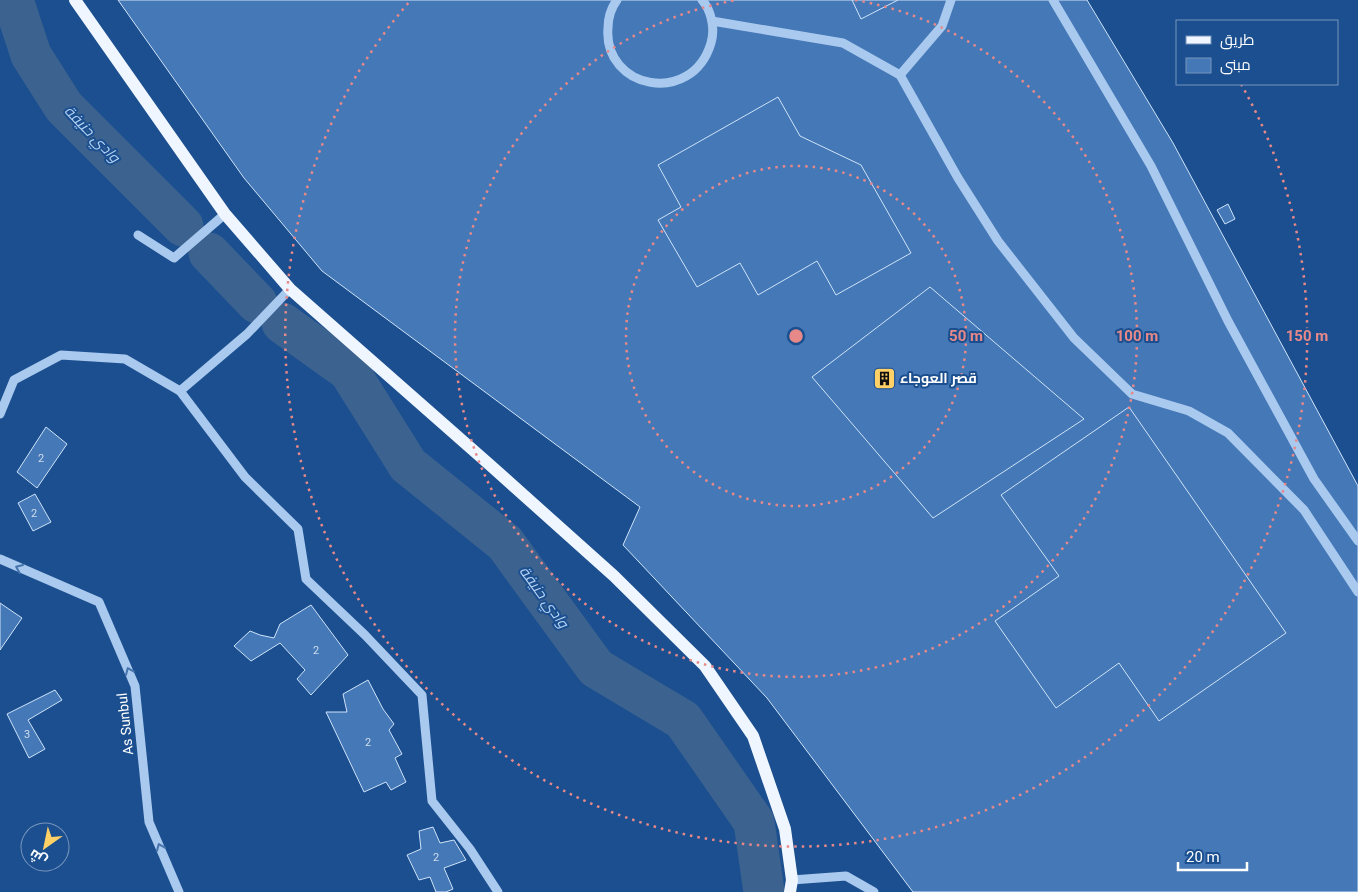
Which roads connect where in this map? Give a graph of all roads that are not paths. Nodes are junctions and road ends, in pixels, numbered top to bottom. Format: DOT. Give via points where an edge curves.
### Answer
graph roads {
  1 [pos="75,0"];
  2 [pos="617,0"];
  3 [pos="702,0"];
  4 [pos="951,0"];
  5 [pos="1053,0"];
  6 [pos="712,21"];
  7 [pos="900,74"];
  8 [pos="225,214"];
  9 [pos="138,236"];
  10 [pos="290,290"];
  11 [pos="180,391"];
  12 [pos="0,414"];
  13 [pos="1358,541"];
  14 [pos="0,559"];
  15 [pos="1358,592"];
  16 [pos="791,886"];
  17 [pos="179,892"];
  18 [pos="498,892"];
  19 [pos="874,892"];
  1 -- 8 [label="main road"];
  2 -- 6 [label="street" via="608,18 611,52 634,77 650,83 668,84 684,79 698,68 708,55 713,38"];
  3 -- 6 [label="street"];
  4 -- 7 [label="street" via="942,26"];
  5 -- 13 [label="street" via="1151,166 1228,321 1314,479"];
  6 -- 7 [label="street" via="843,43"];
  7 -- 15 [label="street" via="958,178 998,241 1074,338 1132,394 1189,411 1228,433 1304,510"];
  8 -- 9 [label="street" via="174,258"];
  8 -- 10 [label="main road"];
  10 -- 11 [label="street" via="247,334"];
  10 -- 16 [label="main road" via="614,576 705,666 753,736 785,830"];
  11 -- 12 [label="street" via="125,359 61,355 14,380"];
  11 -- 18 [label="street" via="245,477 298,529 306,579 365,634 422,695 432,801 470,849"];
  17 -- 14 [label="street, As Sunbul, one-way" via="150,822 135,686 99,602"];
  16 -- 19 [label="street" via="846,876"];
}
